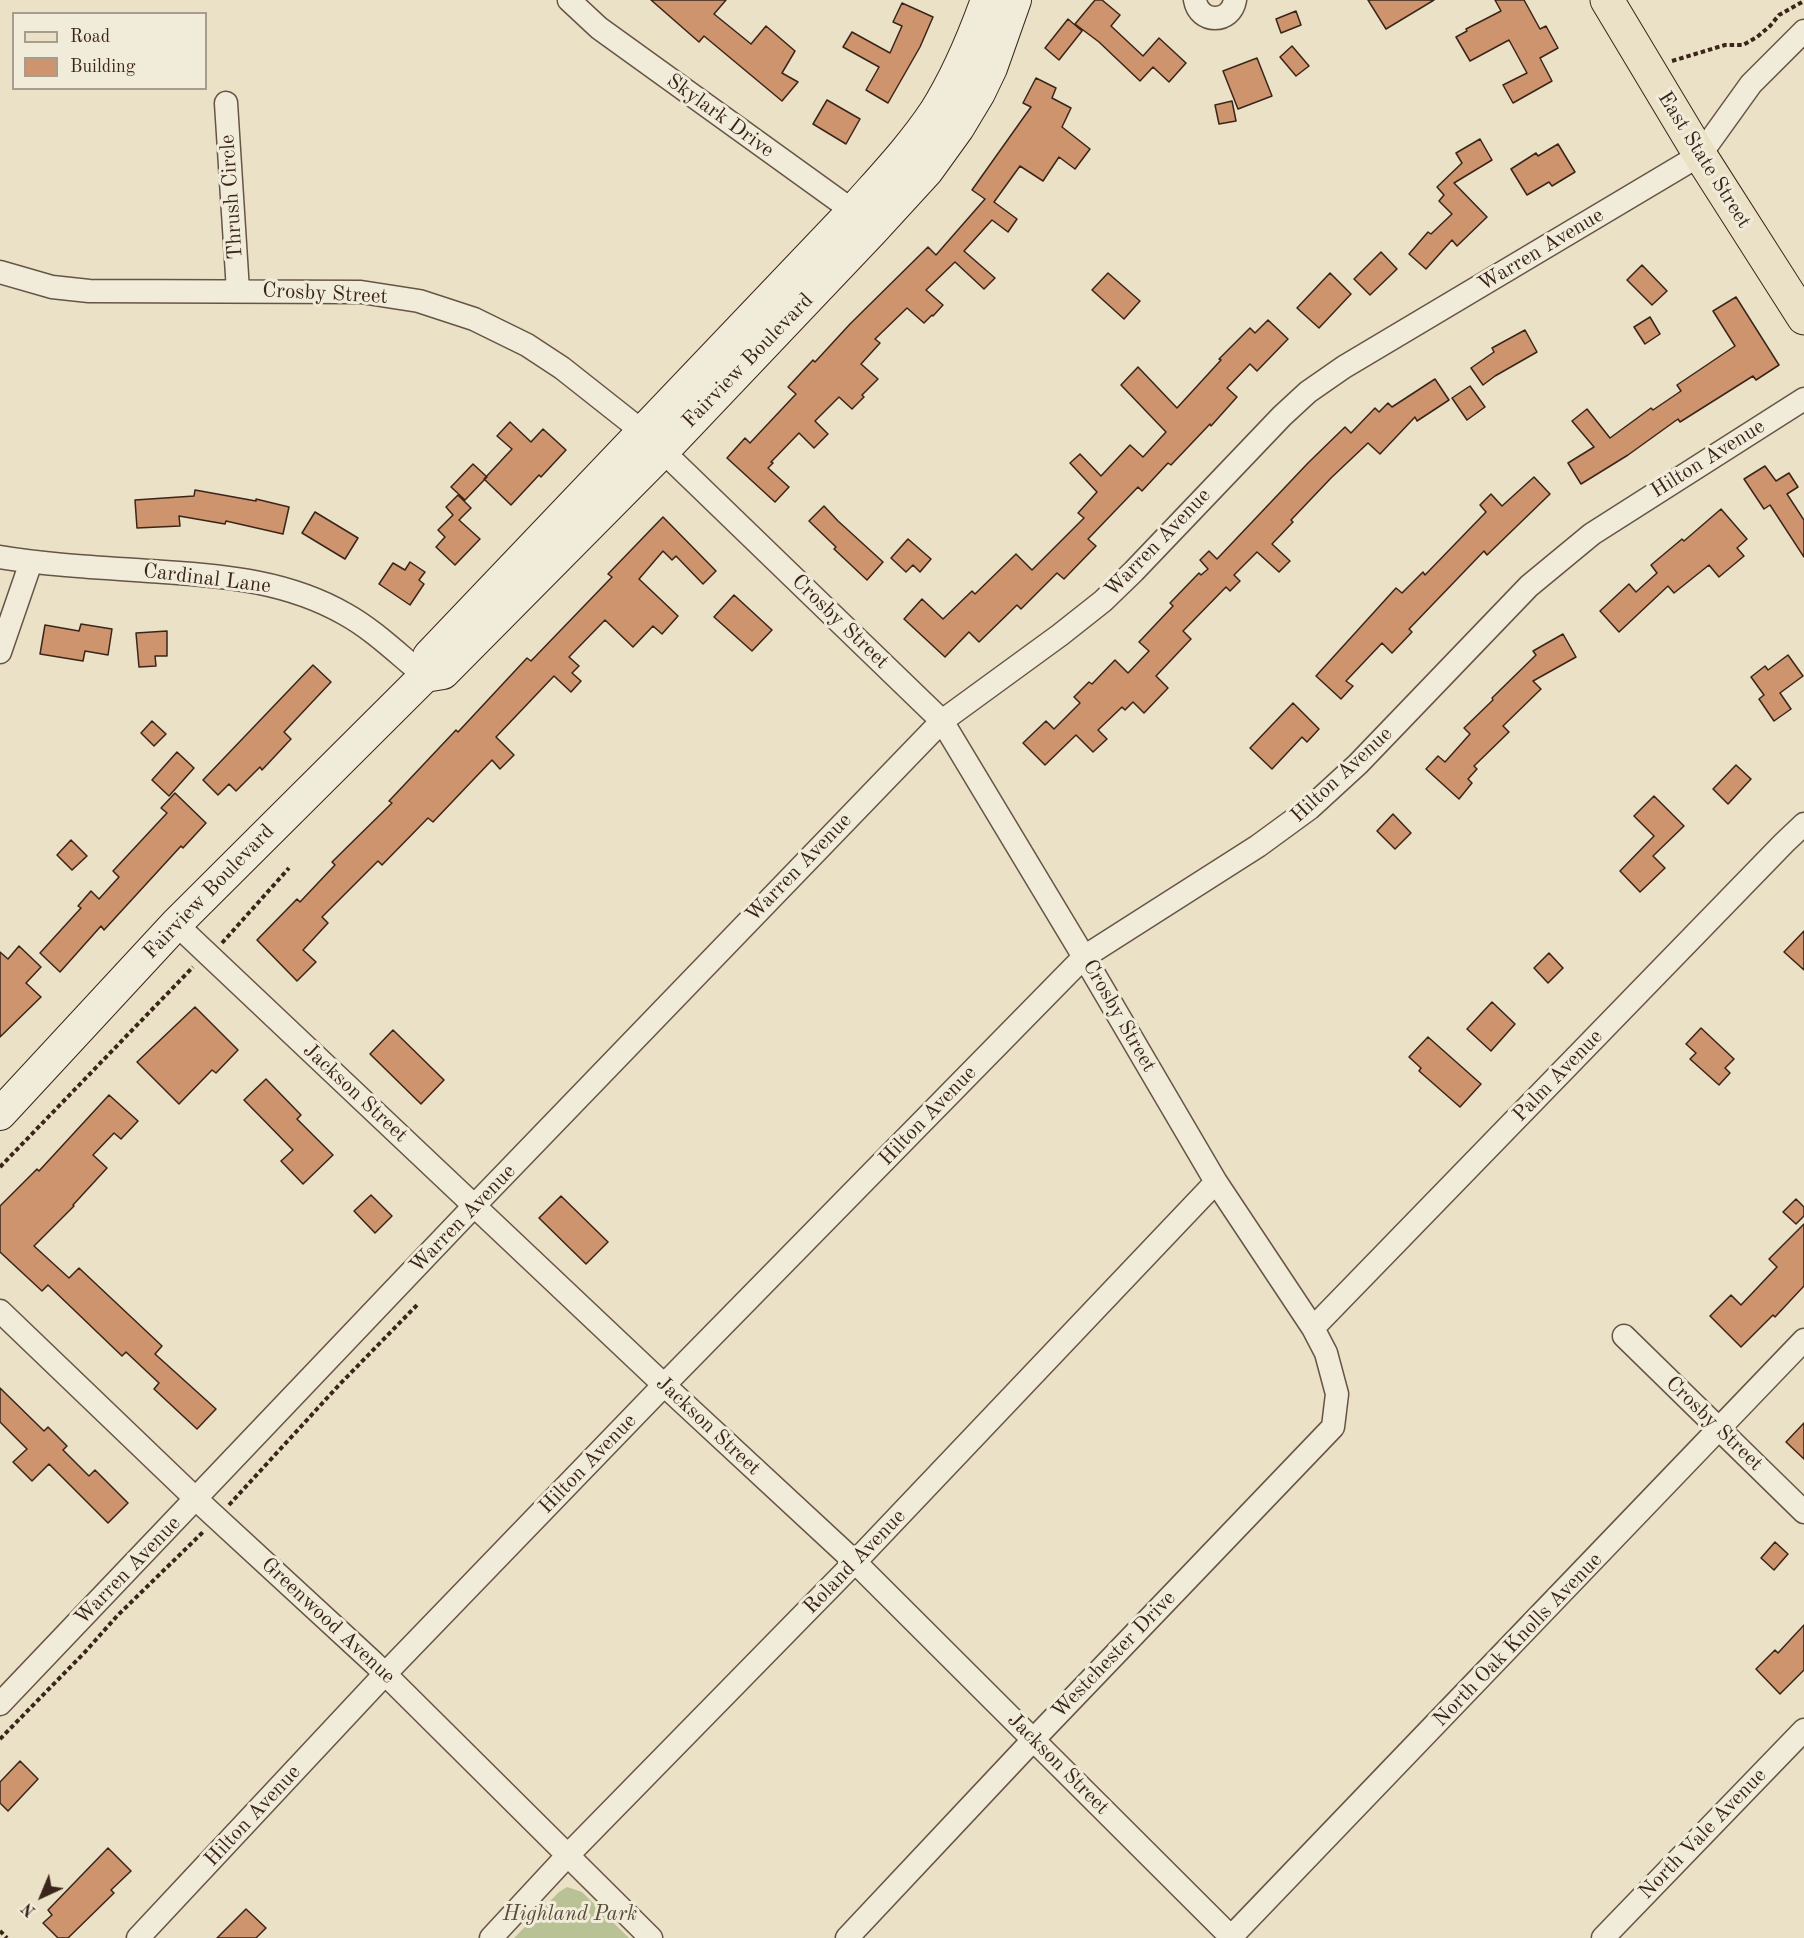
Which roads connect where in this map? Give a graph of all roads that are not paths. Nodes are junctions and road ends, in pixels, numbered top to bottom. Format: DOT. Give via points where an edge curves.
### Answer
graph roads {
  1 [pos="569,0"];
  2 [pos="987,0"];
  3 [pos="1015,0"];
  4 [pos="1195,0"];
  5 [pos="1235,0"];
  6 [pos="1607,0"];
  7 [pos="1804,31"];
  8 [pos="226,103"];
  9 [pos="1700,156"];
  10 [pos="864,220"];
  11 [pos="0,272"];
  12 [pos="238,291"];
  13 [pos="1804,318"];
  14 [pos="1804,399"];
  15 [pos="653,441"];
  16 [pos="0,557"];
  17 [pos="31,562"];
  18 [pos="0,652"];
  19 [pos="424,676"];
  20 [pos="942,721"];
  21 [pos="1804,824"];
  22 [pos="176,924"];
  23 [pos="1084,957"];
  24 [pos="0,1114"];
  25 [pos="1216,1182"];
  26 [pos="474,1206"];
  27 [pos="0,1311"];
  28 [pos="1313,1328"];
  29 [pos="1624,1336"];
  30 [pos="1804,1340"];
  31 [pos="664,1385"];
  32 [pos="1333,1427"];
  33 [pos="1720,1429"];
  34 [pos="196,1499"];
  35 [pos="1804,1512"];
  36 [pos="855,1562"];
  37 [pos="385,1674"];
  38 [pos="0,1704"];
  39 [pos="1804,1730"];
  40 [pos="1034,1739"];
  41 [pos="567,1856"];
  42 [pos="138,1938"];
  43 [pos="491,1938"];
  44 [pos="651,1938"];
  45 [pos="848,1938"];
  46 [pos="1231,1938"];
  47 [pos="1603,1938"];
  1 -- 10 [label="street, Skylark Drive" via="599,28"];
  2 -- 10 [label="street, Fairview Boulevard" via="962,62 936,111"];
  3 -- 10 [label="street, Fairview Boulevard" via="991,68 958,128 927,171"];
  4 -- 5 [label="street" via="1203,15 1215,19 1228,15"];
  6 -- 9 [label="main road, East State Street"];
  7 -- 9 [label="street" via="1751,84"];
  8 -- 12 [label="street, Thrush Circle"];
  9 -- 13 [label="main road, East State Street"];
  9 -- 20 [label="street, Warren Avenue" via="1308,392 1103,601"];
  10 -- 15 [label="street, Fairview Boulevard"];
  11 -- 12 [label="street, Crosby Street" via="52,287 89,291"];
  12 -- 15 [label="street, Crosby Street" via="361,292 446,309 527,345"];
  14 -- 23 [label="street, Hilton Avenue" via="1592,534 1529,586 1351,772 1310,808 1258,846"];
  15 -- 19 [label="street, Fairview Boulevard" via="429,656"];
  15 -- 20 [label="street, Crosby Street"];
  16 -- 17 [label="street, Cardinal Lane"];
  17 -- 18 [label="street"];
  17 -- 19 [label="street, Cardinal Lane" via="254,580 327,604 347,615"];
  19 -- 22 [label="street, Fairview Boulevard"];
  20 -- 23 [label="street, Crosby Street"];
  20 -- 26 [label="street, Warren Avenue"];
  21 -- 28 [label="street, Palm Avenue"];
  22 -- 24 [label="street, Fairview Boulevard"];
  22 -- 26 [label="street, Jackson Street"];
  23 -- 25 [label="street, Crosby Street"];
  23 -- 31 [label="street, Hilton Avenue"];
  25 -- 28 [label="street, Crosby Street"];
  25 -- 36 [label="street, Roland Avenue"];
  26 -- 31 [label="street, Jackson Street"];
  26 -- 34 [label="street, Warren Avenue"];
  27 -- 34 [label="street, Greenwood Avenue"];
  28 -- 32 [label="street, Crosby Street" via="1326,1353 1337,1394"];
  29 -- 33 [label="street, Crosby Street"];
  30 -- 33 [label="street, North Oak Knolls Avenue"];
  31 -- 36 [label="street, Jackson Street"];
  31 -- 37 [label="street, Hilton Avenue"];
  32 -- 40 [label="street, Westchester Drive"];
  33 -- 35 [label="street, Crosby Street"];
  33 -- 46 [label="street, North Oak Knolls Avenue"];
  34 -- 37 [label="street, Greenwood Avenue"];
  34 -- 38 [label="street, Warren Avenue"];
  36 -- 40 [label="street, Jackson Street"];
  36 -- 41 [label="street, Roland Avenue"];
  37 -- 41 [label="street, Greenwood Avenue"];
  37 -- 42 [label="street, Hilton Avenue"];
  39 -- 47 [label="street, North Vale Avenue"];
  40 -- 45 [label="street, Westchester Drive"];
  40 -- 46 [label="street, Jackson Street"];
  41 -- 43 [label="street, Roland Avenue"];
  41 -- 44 [label="street, Greenwood Avenue"];
}
